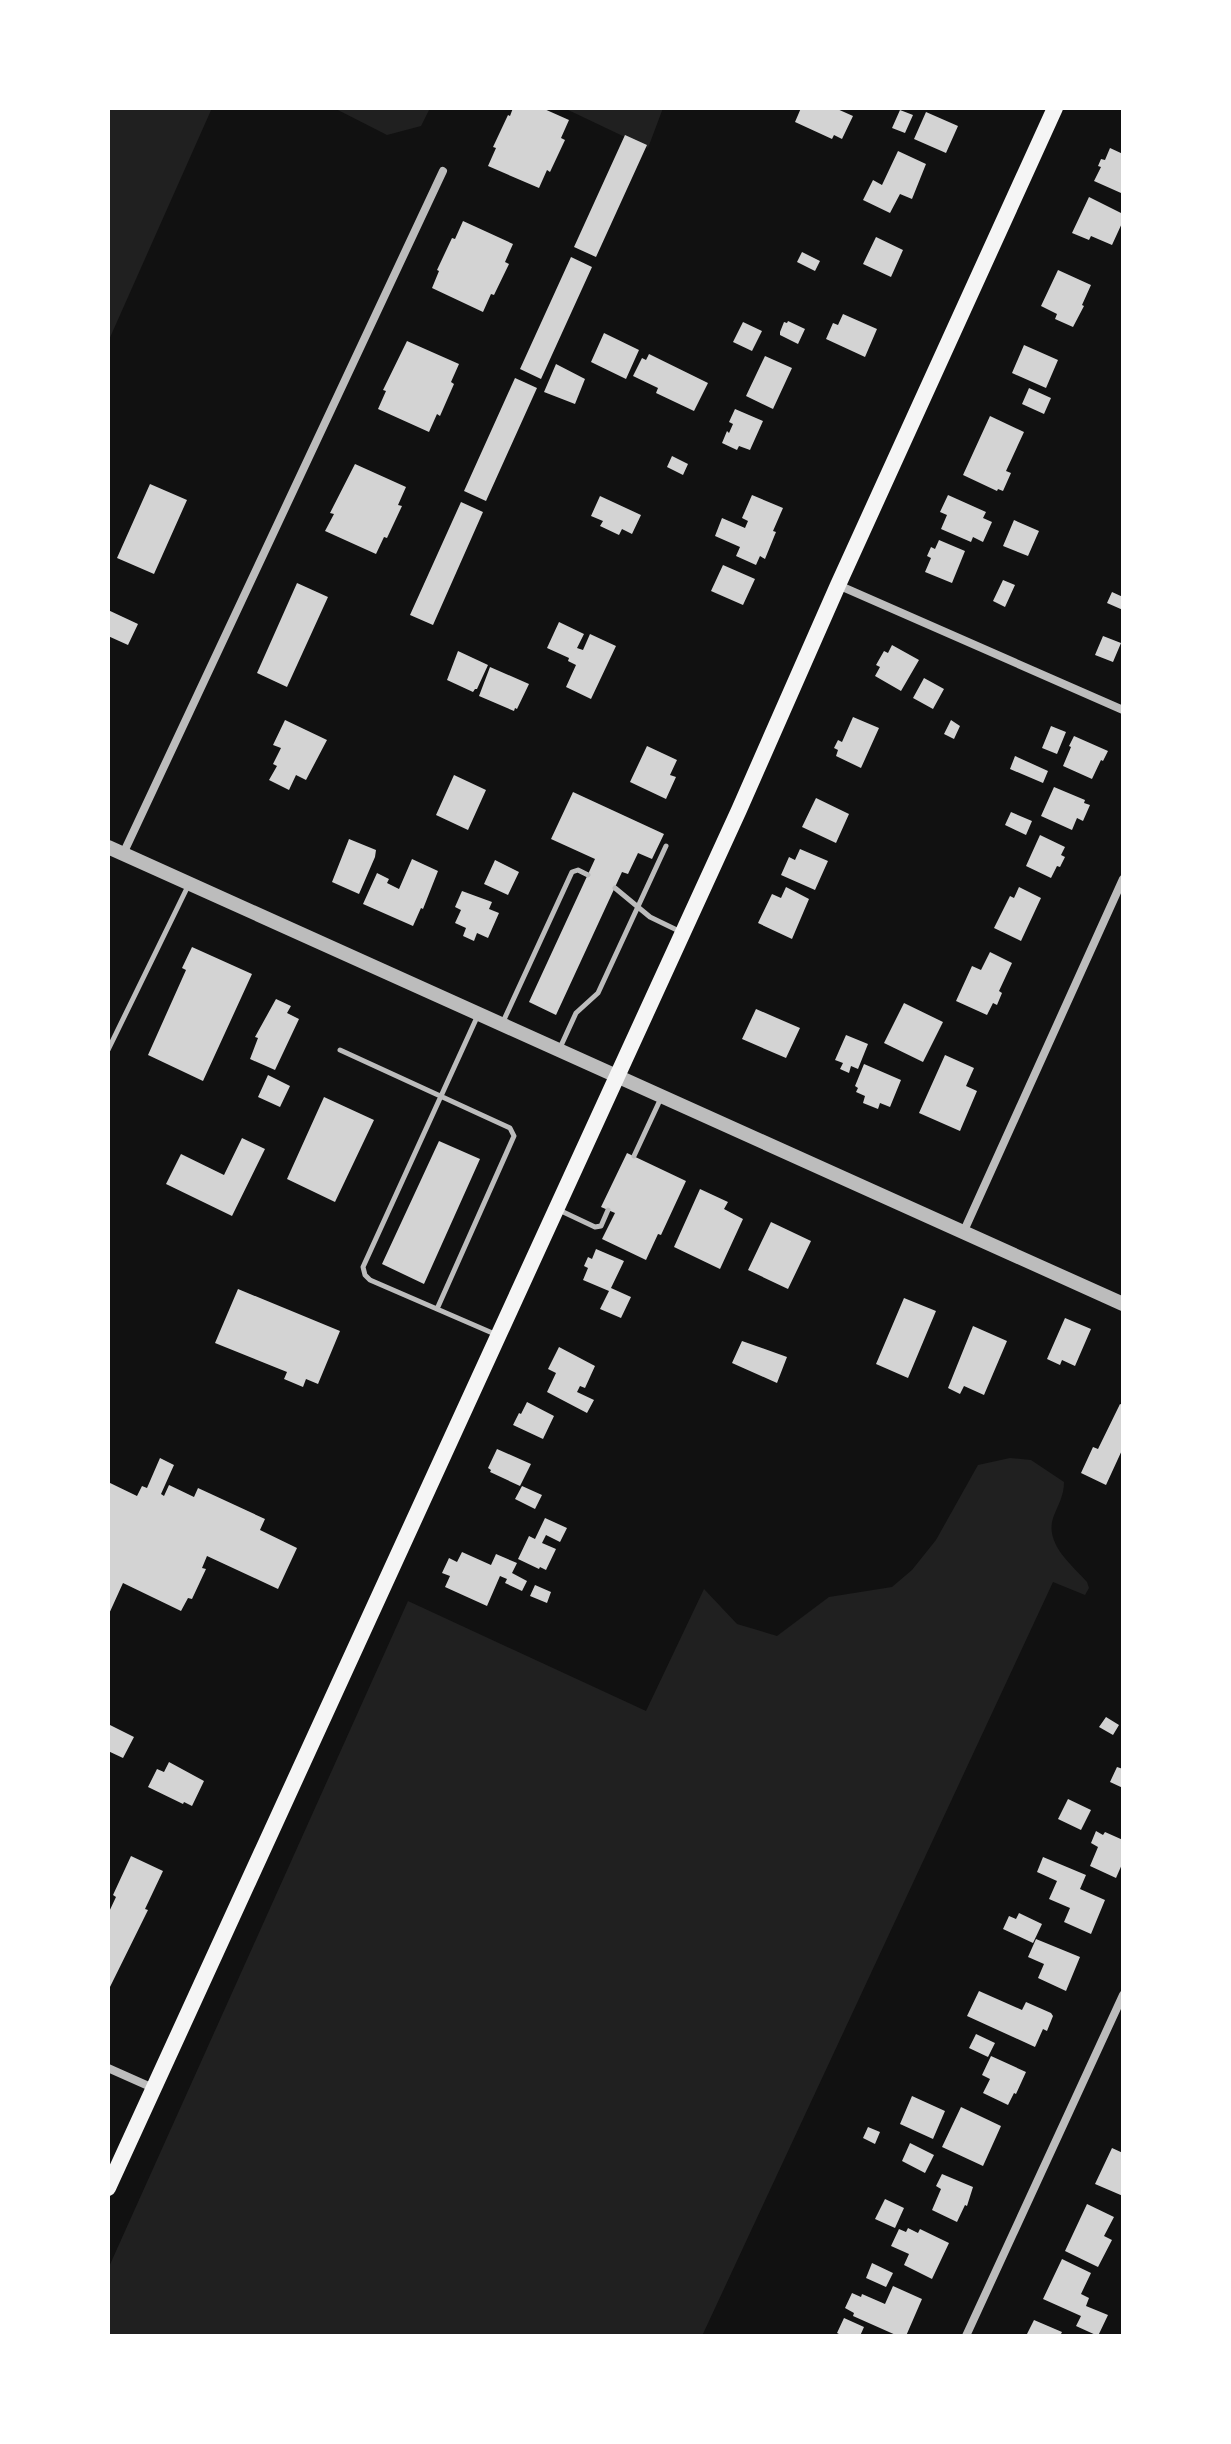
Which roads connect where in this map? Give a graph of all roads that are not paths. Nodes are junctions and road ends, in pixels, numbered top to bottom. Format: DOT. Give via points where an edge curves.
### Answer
graph roads {
  1 [pos="1055,108"];
  2 [pos="443,171"];
  3 [pos="838,585"];
  4 [pos="1123,710"];
  5 [pos="666,846"];
  6 [pos="108,847"];
  7 [pos="123,854"];
  8 [pos="588,875"];
  9 [pos="1123,879"];
  10 [pos="190,884"];
  11 [pos="615,888"];
  12 [pos="638,906"];
  13 [pos="682,933"];
  14 [pos="478,1014"];
  15 [pos="501,1025"];
  16 [pos="108,1050"];
  17 [pos="340,1050"];
  18 [pos="559,1050"];
  19 [pos="617,1077"];
  20 [pos="441,1096"];
  21 [pos="662,1097"];
  22 [pos="634,1156"];
  23 [pos="555,1209"];
  24 [pos="608,1210"];
  25 [pos="963,1233"];
  26 [pos="1123,1304"];
  27 [pos="437,1309"];
  28 [pos="498,1336"];
  29 [pos="1123,1995"];
  30 [pos="108,2068"];
  31 [pos="153,2088"];
  32 [pos="108,2188"];
  33 [pos="966,2336"];
  1 -- 3 [label="main road"];
  2 -- 7 [label="street"];
  3 -- 4 [label="street"];
  3 -- 13 [label="main road"];
  5 -- 12 [label="lane"];
  6 -- 7 [label="street"];
  7 -- 10 [label="street"];
  8 -- 15 [label="lane" via="572,872"];
  9 -- 25 [label="street"];
  10 -- 14 [label="street"];
  10 -- 16 [label="lane"];
  11 -- 12 [label="lane"];
  12 -- 13 [label="lane"];
  12 -- 18 [label="lane" via="598,993 576,1013"];
  13 -- 19 [label="main road"];
  14 -- 15 [label="street"];
  14 -- 20 [label="lane"];
  15 -- 18 [label="street"];
  17 -- 20 [label="lane"];
  18 -- 19 [label="street"];
  19 -- 21 [label="street"];
  19 -- 23 [label="main road"];
  20 -- 27 [label="lane" via="510,1128 514,1136"];
  20 -- 27 [label="lane" via="363,1267 370,1280"];
  21 -- 22 [label="lane"];
  21 -- 25 [label="street"];
  23 -- 24 [label="lane" via="595,1227 601,1226"];
  23 -- 28 [label="main road"];
  25 -- 26 [label="street"];
  27 -- 28 [label="lane"];
  28 -- 31 [label="main road"];
  29 -- 33 [label="street"];
  30 -- 31 [label="street"];
  31 -- 32 [label="main road"];
}
